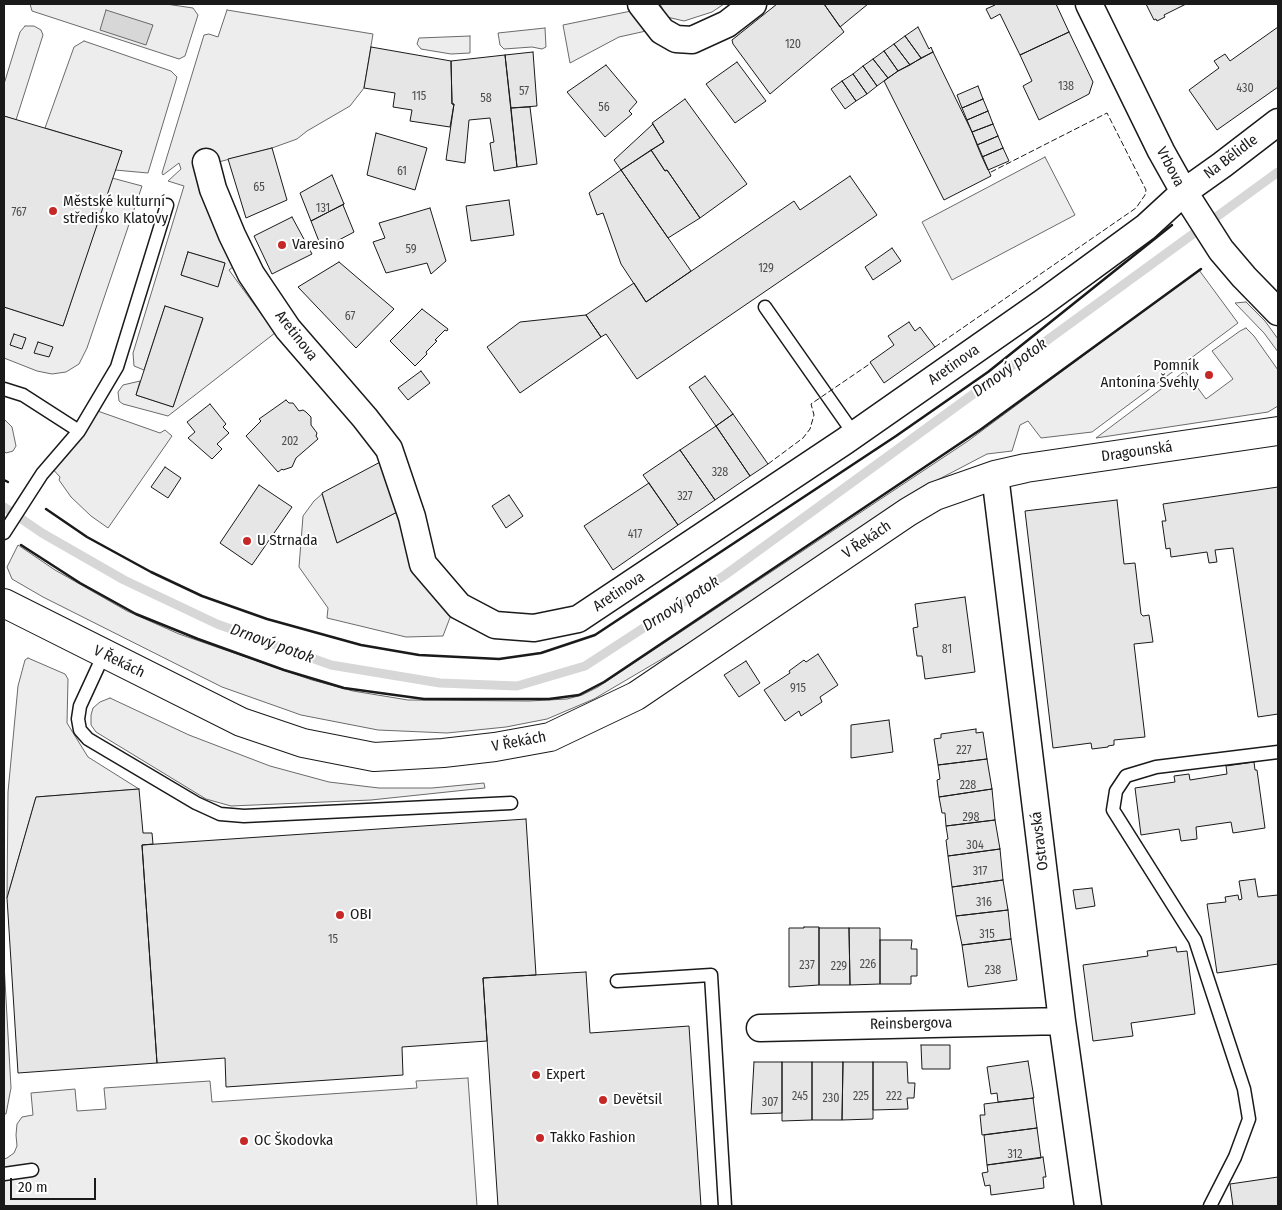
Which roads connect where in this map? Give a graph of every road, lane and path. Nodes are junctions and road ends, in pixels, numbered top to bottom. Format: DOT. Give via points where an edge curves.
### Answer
graph roads {
  1 [pos="641,4"];
  2 [pos="753,4"];
  3 [pos="1089,4"];
  4 [pos="1278,122"];
  5 [pos="206,162"];
  6 [pos="1188,198"];
  7 [pos="168,206"];
  8 [pos="765,308"];
  9 [pos="1278,312"];
  10 [pos="4,388"];
  11 [pos="79,431"];
  12 [pos="1278,431"];
  13 [pos="854,434"];
  14 [pos="995,475"];
  15 [pos="4,533"];
  16 [pos="4,603"];
  17 [pos="104,654"];
  18 [pos="1278,752"];
  19 [pos="511,803"];
  20 [pos="617,981"];
  21 [pos="1062,1020"];
  22 [pos="760,1028"];
  23 [pos="32,1170"];
  24 [pos="4,1174"];
  25 [pos="725,1206"];
  26 [pos="1088,1206"];
  27 [pos="1210,1206"];
  1 -- 2 [label="street" via="662,31 676,39 692,40 727,24"];
  3 -- 6 [label="street, Vrbova" via="1161,151"];
  4 -- 6 [label="street, Na Bělidle" via="1222,165"];
  5 -- 13 [label="street, Aretinova" via="213,189 251,274 288,329 389,449 412,517 423,564 459,606 495,626 534,628 578,619"];
  6 -- 9 [label="street, Vrbova" via="1221,250"];
  6 -- 13 [label="street, Aretinova"];
  7 -- 11 [label="lane" via="117,367"];
  8 -- 13 [label="lane"];
  10 -- 11 [label="lane" via="23,395"];
  11 -- 15 [label="lane" via="42,474"];
  12 -- 14 [label="street, Dragounská"];
  14 -- 17 [label="street, V Řekách" via="935,496 636,696 550,737 443,753 365,755 303,743 241,722"];
  14 -- 21 [label="street, Ostravská"];
  16 -- 17 [label="street, V Řekách"];
  17 -- 19 [label="lane" via="80,706 80,730 88,739 220,814 244,816"];
  18 -- 27 [label="lane" via="1156,767 1126,776 1116,791 1113,810 1195,940 1244,1089 1249,1119 1235,1157"];
  20 -- 25 [label="lane" via="711,975"];
  21 -- 22 [label="street, Reinsbergova"];
  21 -- 26 [label="street, Ostravská"];
  23 -- 24 [label="lane"];
}
